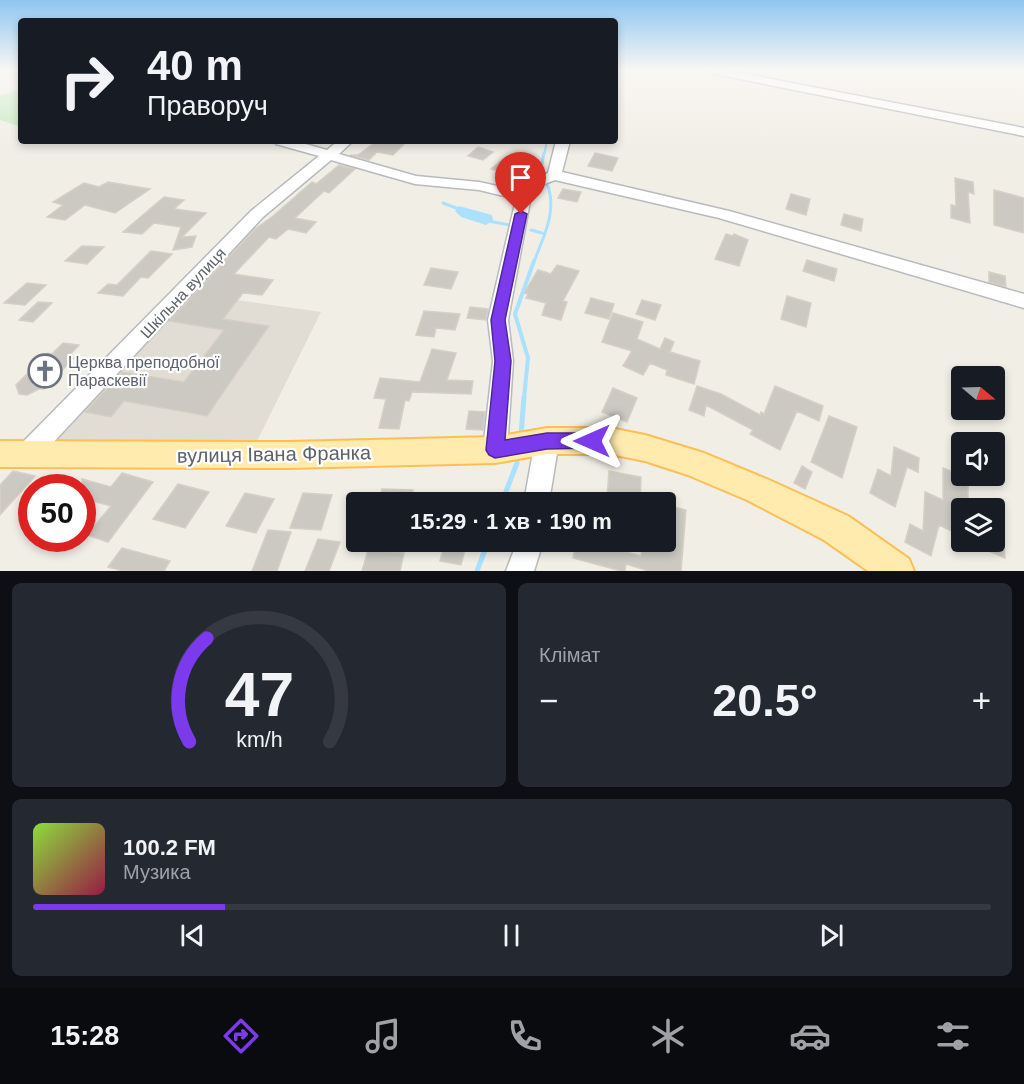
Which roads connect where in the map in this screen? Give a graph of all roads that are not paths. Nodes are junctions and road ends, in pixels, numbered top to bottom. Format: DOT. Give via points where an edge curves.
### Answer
graph roads {
  1 [pos="845,97"];
  2 [pos="1024,132"];
  3 [pos="292,144"];
  4 [pos="342,144"];
  5 [pos="562,144"];
  6 [pos="329,154"];
  7 [pos="554,175"];
  8 [pos="524,196"];
  9 [pos="1024,301"];
  10 [pos="547,441"];
  11 [pos="495,450"];
  12 [pos="14,454"];
  13 [pos="538,492"];
  14 [pos="527,552"];
  15 [pos="520,571"];
  16 [pos="897,571"];
  1 -- 2 [label="street"];
  3 -- 6 [label="street"];
  4 -- 6 [label="street, Шкільна вулиця"];
  5 -- 7 [label="street"];
  6 -- 8 [label="street" via="415,180 479,186"];
  6 -- 12 [label="street, Шкільна вулиця" via="257,214"];
  7 -- 8 [label="street" via="534,183"];
  7 -- 9 [label="street" via="723,214"];
  8 -- 11 [label="street" via="498,320 503,361"];
  10 -- 11 [label="main road, вулиця Івана Франка"];
  10 -- 13 [label="street"];
  10 -- 16 [label="main road, вулиця Івана Франка" via="610,441 693,463 836,528"];
  11 -- 12 [label="main road, вулиця Івана Франка" via="242,456"];
  14 -- 15 [label="street"];
}
